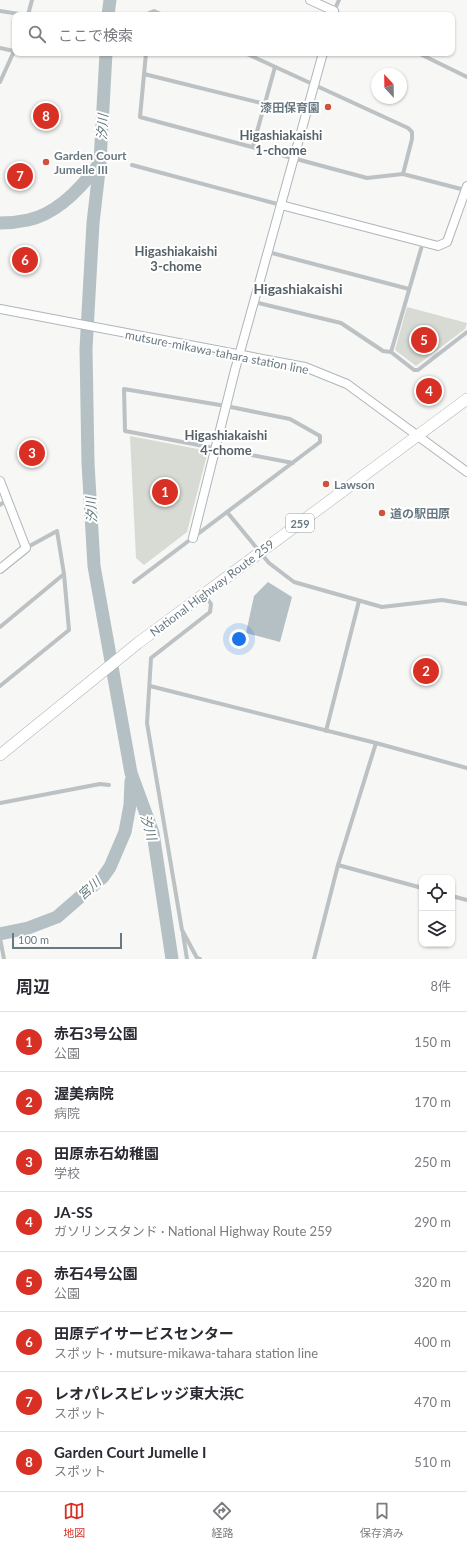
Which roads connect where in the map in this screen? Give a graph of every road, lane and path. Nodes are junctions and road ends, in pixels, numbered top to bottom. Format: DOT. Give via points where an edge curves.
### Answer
graph roads {
  1 [pos="32,0"];
  2 [pos="310,0"];
  3 [pos="339,0"];
  4 [pos="0,10"];
  5 [pos="12,12"];
  6 [pos="28,12"];
  7 [pos="332,12"];
  8 [pos="336,12"];
  9 [pos="0,48"];
  10 [pos="12,50"];
  11 [pos="12,56"];
  12 [pos="146,56"];
  13 [pos="251,56"];
  14 [pos="322,56"];
  15 [pos="424,56"];
  16 [pos="275,67"];
  17 [pos="144,74"];
  18 [pos="467,77"];
  19 [pos="0,82"];
  20 [pos="314,86"];
  21 [pos="265,104"];
  22 [pos="253,146"];
  23 [pos="294,157"];
  24 [pos="132,165"];
  25 [pos="403,174"];
  26 [pos="466,189"];
  27 [pos="281,205"];
  28 [pos="423,242"];
  29 [pos="268,252"];
  30 [pos="409,289"];
  31 [pos="254,302"];
  32 [pos="0,309"];
  33 [pos="467,332"];
  34 [pos="391,352"];
  35 [pos="239,356"];
  36 [pos="467,399"];
  37 [pos="226,406"];
  38 [pos="418,435"];
  39 [pos="216,447"];
  40 [pos="293,463"];
  41 [pos="467,472"];
  42 [pos="0,481"];
  43 [pos="8,499"];
  44 [pos="0,505"];
  45 [pos="227,512"];
  46 [pos="193,538"];
  47 [pos="26,548"];
  48 [pos="260,553"];
  49 [pos="0,569"];
  50 [pos="64,574"];
  51 [pos="134,582"];
  52 [pos="204,594"];
  53 [pos="359,601"];
  54 [pos="465,604"];
  55 [pos="467,607"];
  56 [pos="0,626"];
  57 [pos="0,686"];
  58 [pos="150,686"];
  59 [pos="326,731"];
  60 [pos="376,743"];
  61 [pos="0,755"];
  62 [pos="467,768"];
  63 [pos="109,785"];
  64 [pos="0,803"];
  65 [pos="338,865"];
  66 [pos="419,887"];
  67 [pos="455,897"];
  68 [pos="467,900"];
  69 [pos="182,930"];
  70 [pos="0,939"];
  71 [pos="4,959"];
  72 [pos="186,959"];
  73 [pos="200,959"];
  74 [pos="314,959"];
  1 -- 6 [label="street"];
  2 -- 7 [label="street"];
  3 -- 8 [label="street"];
  4 -- 5 [label="street"];
  9 -- 10 [label="street"];
  11 -- 19 [label="street"];
  12 -- 17 [label="street"];
  13 -- 16 [label="street"];
  14 -- 20 [label="street"];
  15 -- 18 [label="street"];
  16 -- 20 [label="street"];
  16 -- 21 [label="street"];
  17 -- 21 [label="street"];
  17 -- 22 [label="street" via="140,117"];
  20 -- 23 [label="street"];
  20 -- 25 [label="street" via="408,128 412,132 412,139"];
  21 -- 22 [label="street"];
  22 -- 23 [label="street"];
  23 -- 25 [label="street" via="367,178"];
  23 -- 27 [label="street"];
  24 -- 27 [label="street"];
  25 -- 26 [label="street"];
  26 -- 28 [label="street" via="447,242 438,246"];
  27 -- 28 [label="street"];
  27 -- 29 [label="street"];
  28 -- 30 [label="street"];
  29 -- 30 [label="street"];
  29 -- 31 [label="street"];
  30 -- 34 [label="street"];
  31 -- 34 [label="street" via="342,324 383,351"];
  31 -- 35 [label="street"];
  32 -- 35 [label="street, mutsure-mikawa-tahara station line"];
  33 -- 34 [label="street" via="418,370 414,370"];
  35 -- 37 [label="street"];
  35 -- 38 [label="street, mutsure-mikawa-tahara station line" via="305,367 346,384"];
  36 -- 38 [label="highway, National Highway Route 259 / 259"];
  37 -- 39 [label="street"];
  37 -- 39 [label="street" via="124,389 125,431"];
  37 -- 40 [label="street" via="290,419 320,436 320,442"];
  38 -- 41 [label="street, mutsure-mikawa-tahara station line"];
  38 -- 48 [label="highway, National Highway Route 259 / 259"];
  39 -- 40 [label="street"];
  39 -- 46 [label="street"];
  40 -- 45 [label="street"];
  42 -- 43 [label="street"];
  43 -- 44 [label="street"];
  43 -- 47 [label="street"];
  45 -- 46 [label="street"];
  45 -- 48 [label="street"];
  46 -- 51 [label="street"];
  47 -- 49 [label="street"];
  47 -- 50 [label="street" via="57,531"];
  48 -- 52 [label="highway, National Highway Route 259 / 259"];
  48 -- 53 [label="street" via="294,582"];
  50 -- 56 [label="street"];
  50 -- 57 [label="street" via="69,630"];
  52 -- 58 [label="street" via="211,604 210,612 151,658"];
  52 -- 61 [label="highway, National Highway Route 259 / 259" via="92,679"];
  53 -- 54 [label="street" via="382,607 442,600"];
  53 -- 59 [label="street"];
  54 -- 55 [label="street"];
  58 -- 59 [label="street"];
  58 -- 69 [label="street" via="147,723"];
  59 -- 60 [label="street"];
  60 -- 62 [label="street"];
  60 -- 65 [label="street"];
  63 -- 64 [label="street" via="100,784"];
  65 -- 66 [label="street"];
  65 -- 74 [label="street"];
  67 -- 68 [label="street"];
  69 -- 72 [label="street"];
  69 -- 73 [label="street" via="197,958"];
  70 -- 71 [label="street"];
}
